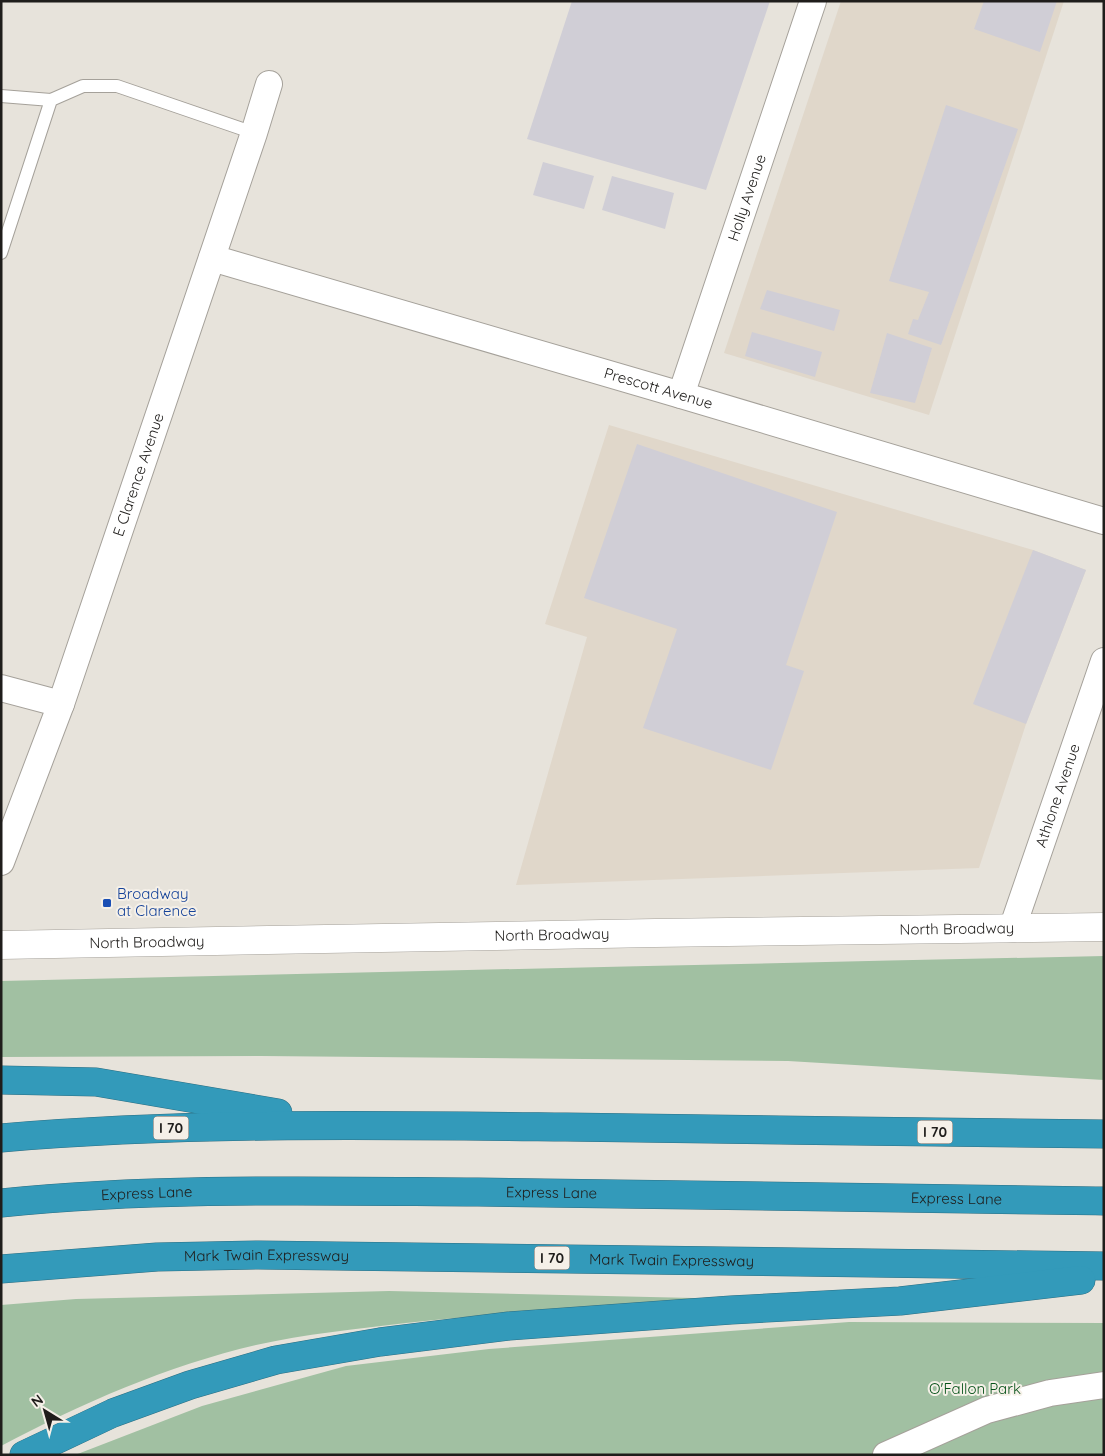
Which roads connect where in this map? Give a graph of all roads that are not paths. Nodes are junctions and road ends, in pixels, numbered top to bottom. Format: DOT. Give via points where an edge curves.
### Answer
graph roads {
  1 [pos="814,1"];
  2 [pos="268,84"];
  3 [pos="1,96"];
  4 [pos="51,100"];
  5 [pos="254,133"];
  6 [pos="1,253"];
  7 [pos="212,258"];
  8 [pos="681,395"];
  9 [pos="1104,522"];
  10 [pos="1104,661"];
  11 [pos="1,688"];
  12 [pos="61,704"];
  13 [pos="1,862"];
  14 [pos="1104,927"];
  15 [pos="1012,929"];
  16 [pos="1,945"];
  17 [pos="1,1080"];
  18 [pos="341,1124"];
  19 [pos="1104,1134"];
  20 [pos="1,1138"];
  21 [pos="1104,1201"];
  22 [pos="1,1204"];
  23 [pos="1104,1266"];
  24 [pos="1,1269"];
  25 [pos="1104,1277"];
  26 [pos="1104,1385"];
  27 [pos="24,1455"];
  28 [pos="886,1455"];
  1 -- 8 [label="street, Holly Avenue"];
  2 -- 5 [label="street, E Clarence Avenue"];
  3 -- 4 [label="lane"];
  4 -- 5 [label="lane" via="83,86 117,86"];
  4 -- 6 [label="lane"];
  5 -- 7 [label="street, E Clarence Avenue"];
  7 -- 8 [label="street, Prescott Avenue"];
  7 -- 12 [label="street, E Clarence Avenue"];
  8 -- 9 [label="street, Prescott Avenue"];
  10 -- 15 [label="street, Athlone Avenue"];
  11 -- 12 [label="street"];
  12 -- 13 [label="street, E Clarence Avenue"];
  14 -- 15 [label="main road, North Broadway"];
  15 -- 16 [label="main road, North Broadway"];
  17 -- 18 [label="highway" via="96,1082"];
  18 -- 19 [label="highway, I 70"];
  18 -- 20 [label="highway, I 70" via="81,1131"];
  21 -- 22 [label="highway, Express Lane" via="356,1191 146,1194"];
  23 -- 24 [label="highway, Mark Twain Expressway / I 70" via="259,1255 157,1258"];
  25 -- 27 [label="highway" via="900,1301 509,1326 380,1342 276,1360 190,1385 113,1413"];
  26 -- 28 [label="street" via="1050,1393 987,1410"];
}
